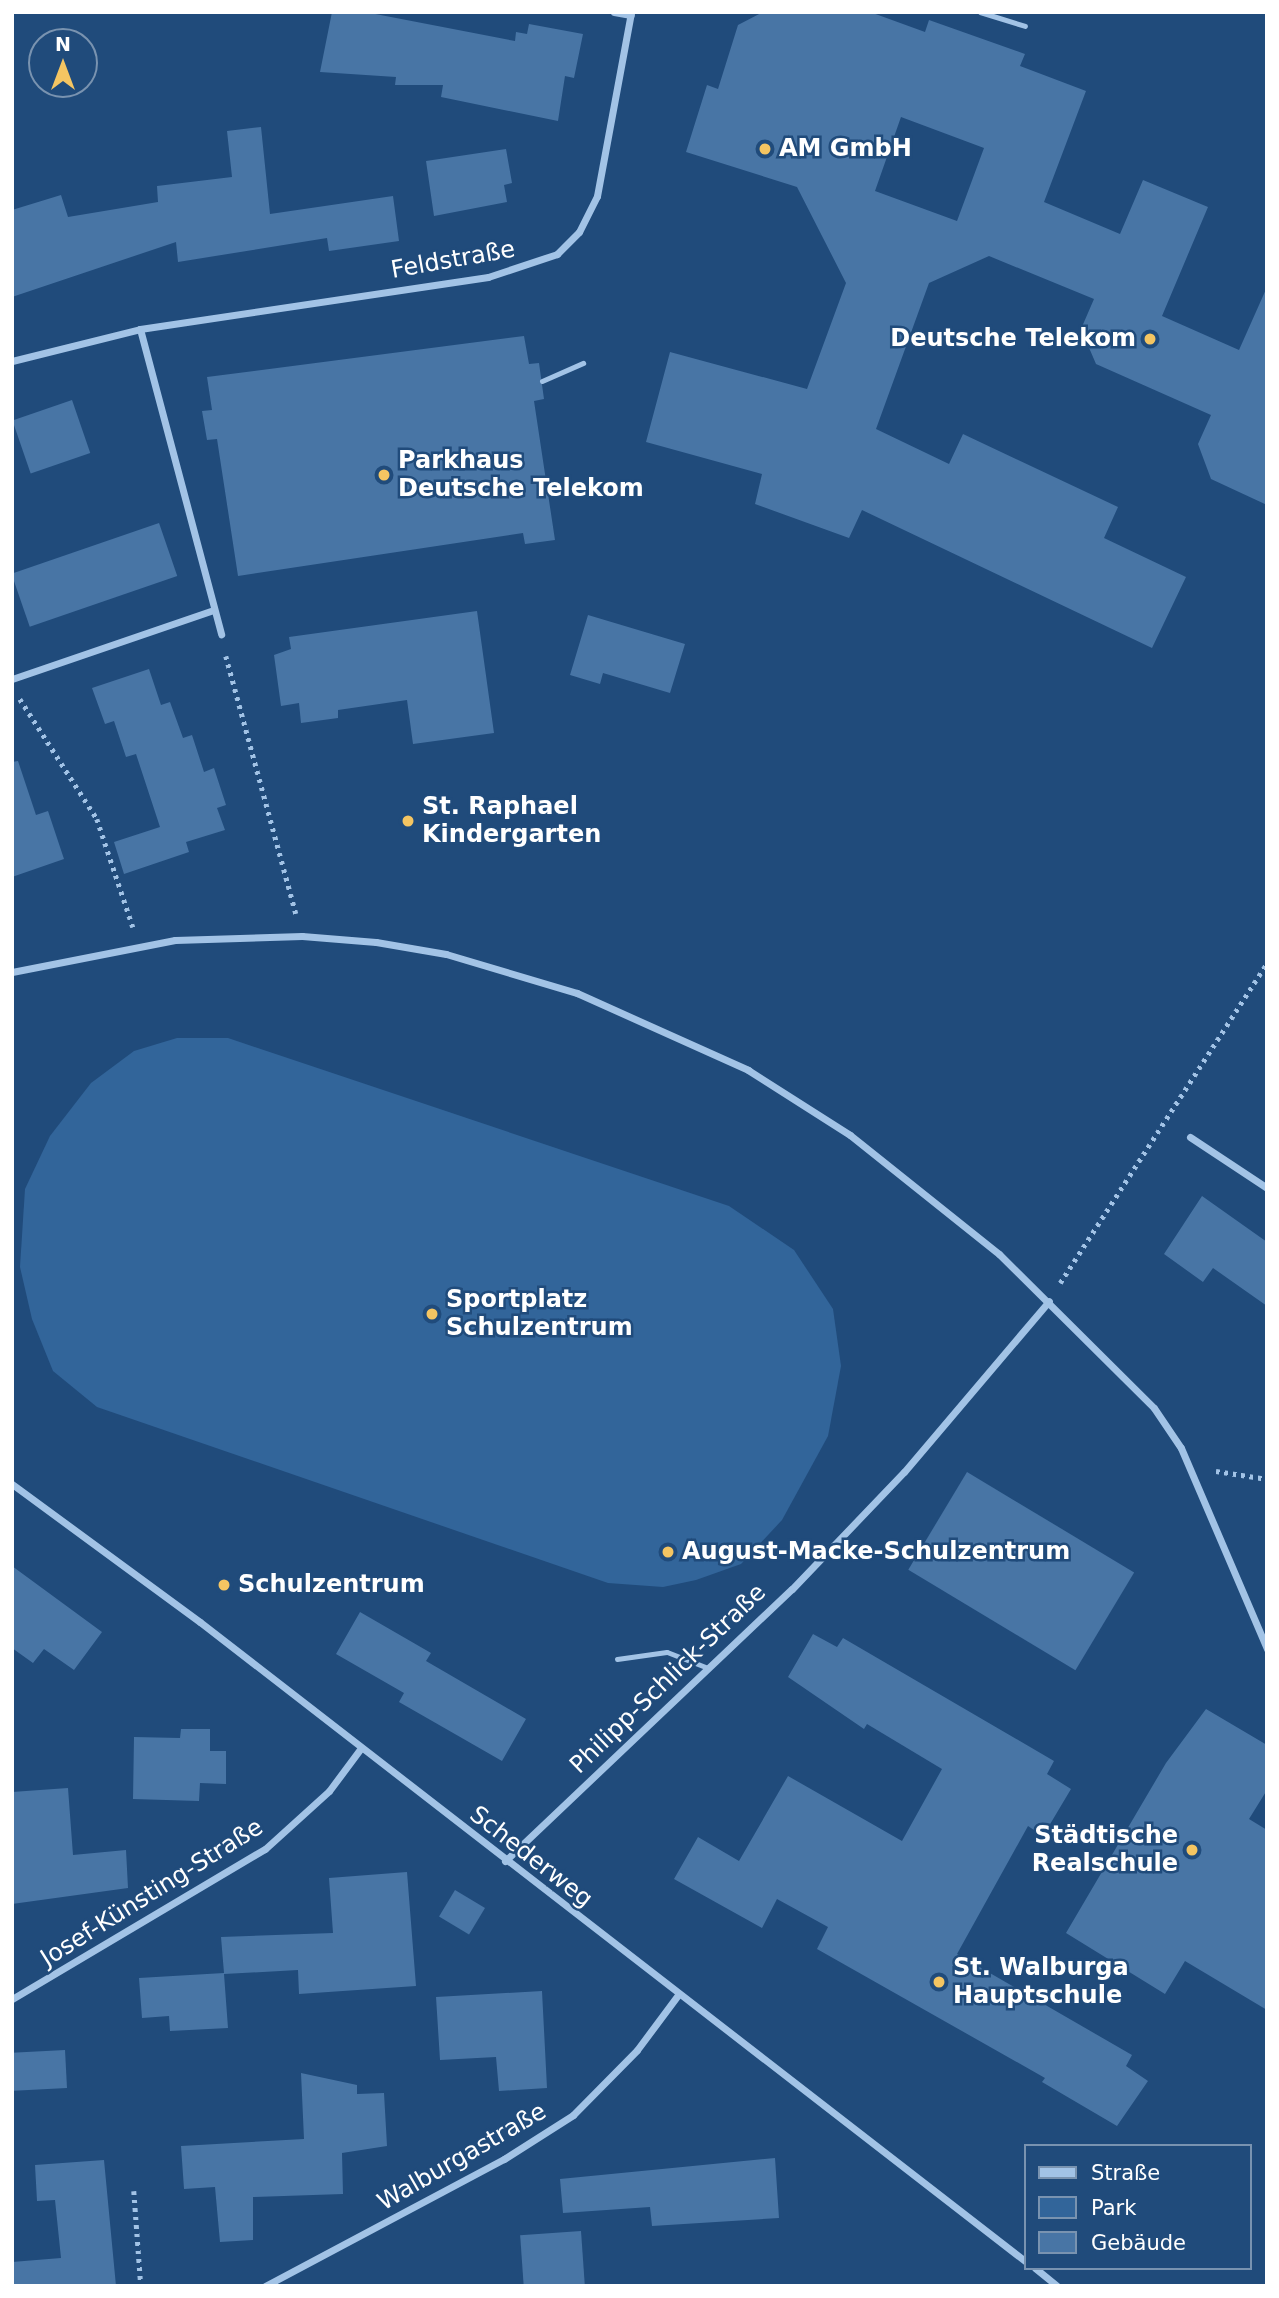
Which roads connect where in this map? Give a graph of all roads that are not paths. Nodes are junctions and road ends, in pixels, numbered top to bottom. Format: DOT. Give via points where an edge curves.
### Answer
graph roads {
  1 [pos="614,12"];
  2 [pos="980,12"];
  3 [pos="631,13"];
  4 [pos="1025,26"];
  5 [pos="140,329"];
  6 [pos="12,361"];
  7 [pos="583,363"];
  8 [pos="541,381"];
  9 [pos="214,610"];
  10 [pos="220,634"];
  11 [pos="12,679"];
  12 [pos="12,972"];
  13 [pos="1190,1137"];
  14 [pos="1267,1188"];
  15 [pos="1049,1301"];
  16 [pos="12,1484"];
  17 [pos="1267,1649"];
  18 [pos="617,1659"];
  19 [pos="708,1668"];
  20 [pos="361,1748"];
  21 [pos="505,1861"];
  22 [pos="678,1995"];
  23 [pos="12,1999"];
  24 [pos="1024,2260"];
  25 [pos="1037,2270"];
  26 [pos="265,2286"];
  27 [pos="1057,2286"];
  1 -- 3 [label="street"];
  2 -- 4 [label="lane"];
  3 -- 5 [label="street, Feldstraße" via="597,196 579,232 556,254 488,277"];
  5 -- 6 [label="street, Feldstraße"];
  5 -- 9 [label="street"];
  7 -- 8 [label="lane"];
  9 -- 10 [label="street"];
  9 -- 11 [label="street"];
  12 -- 15 [label="street" via="139,945 302,936 413,947 577,993 684,1038 850,1136"];
  13 -- 14 [label="street"];
  15 -- 17 [label="street" via="1154,1408 1190,1466"];
  15 -- 19 [label="street, Philipp-Schlick-Straße" via="904,1472"];
  16 -- 20 [label="street, Schederweg"];
  18 -- 19 [label="lane" via="667,1652"];
  19 -- 21 [label="street, Philipp-Schlick-Straße"];
  20 -- 21 [label="street, Schederweg"];
  20 -- 23 [label="street, Josef-Künsting-Straße" via="329,1791 265,1849"];
  21 -- 22 [label="street, Schederweg"];
  22 -- 24 [label="street, Schederweg"];
  22 -- 26 [label="street, Walburgastraße" via="637,2050 573,2115 504,2159"];
  25 -- 27 [label="street"];
}
